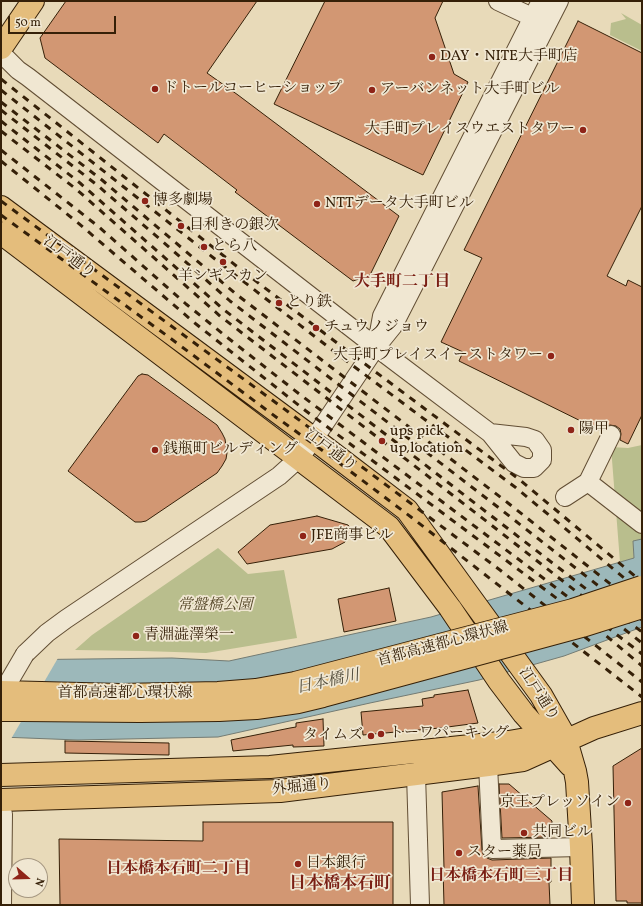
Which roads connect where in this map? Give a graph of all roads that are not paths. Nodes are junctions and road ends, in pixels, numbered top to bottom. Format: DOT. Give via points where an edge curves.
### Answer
graph roads {
  1 [pos="33,1"];
  2 [pos="498,1"];
  3 [pos="541,1"];
  4 [pos="558,1"];
  5 [pos="532,17"];
  6 [pos="1,48"];
  7 [pos="1,53"];
  8 [pos="1,207"];
  9 [pos="1,233"];
  10 [pos="376,347"];
  11 [pos="490,433"];
  12 [pos="612,436"];
  13 [pos="314,439"];
  14 [pos="299,458"];
  15 [pos="588,482"];
  16 [pos="565,497"];
  17 [pos="642,524"];
  18 [pos="642,587"];
  19 [pos="642,607"];
  20 [pos="1,693"];
  21 [pos="1,710"];
  22 [pos="642,713"];
  23 [pos="556,739"];
  24 [pos="488,765"];
  25 [pos="416,774"];
  26 [pos="1,775"];
  27 [pos="1,800"];
  28 [pos="1,812"];
  29 [pos="581,847"];
  30 [pos="2,905"];
  31 [pos="420,905"];
  32 [pos="583,905"];
  1 -- 6 [label="main road"];
  2 -- 5 [label="street"];
  3 -- 5 [label="street"];
  4 -- 10 [label="street" via="392,326"];
  5 -- 10 [label="street" via="382,316"];
  7 -- 10 [label="street" via="18,70"];
  8 -- 13 [label="main road, 江戸通り"];
  9 -- 14 [label="main road, 江戸通り"];
  10 -- 11 [label="street"];
  10 -- 13 [label="street"];
  12 -- 15 [label="street"];
  13 -- 14 [label="street"];
  13 -- 23 [label="main road, 江戸通り, bridge" via="407,510 541,695"];
  14 -- 20 [label="street, bridge" via="279,476 47,633 25,654"];
  14 -- 23 [label="main road, 江戸通り, bridge" via="389,527 450,608 524,714"];
  15 -- 16 [label="street"];
  15 -- 17 [label="street"];
  18 -- 20 [label="main road, 首都高速都心環状線, bridge" via="573,610 296,684 218,693"];
  19 -- 21 [label="main road, 首都高速都心環状線, bridge" via="574,628 298,702 219,710"];
  22 -- 23 [label="main road, 外堀通り"];
  23 -- 24 [label="main road, 外堀通り" via="523,760"];
  23 -- 26 [label="main road, 外堀通り" via="270,768"];
  23 -- 29 [label="main road, 江戸通り" via="575,770"];
  24 -- 25 [label="main road, 外堀通り"];
  24 -- 29 [label="street" via="492,849"];
  25 -- 27 [label="main road, 外堀通り" via="280,791"];
  25 -- 31 [label="street"];
  28 -- 30 [label="street"];
  29 -- 32 [label="main road, 江戸通り"];
}
